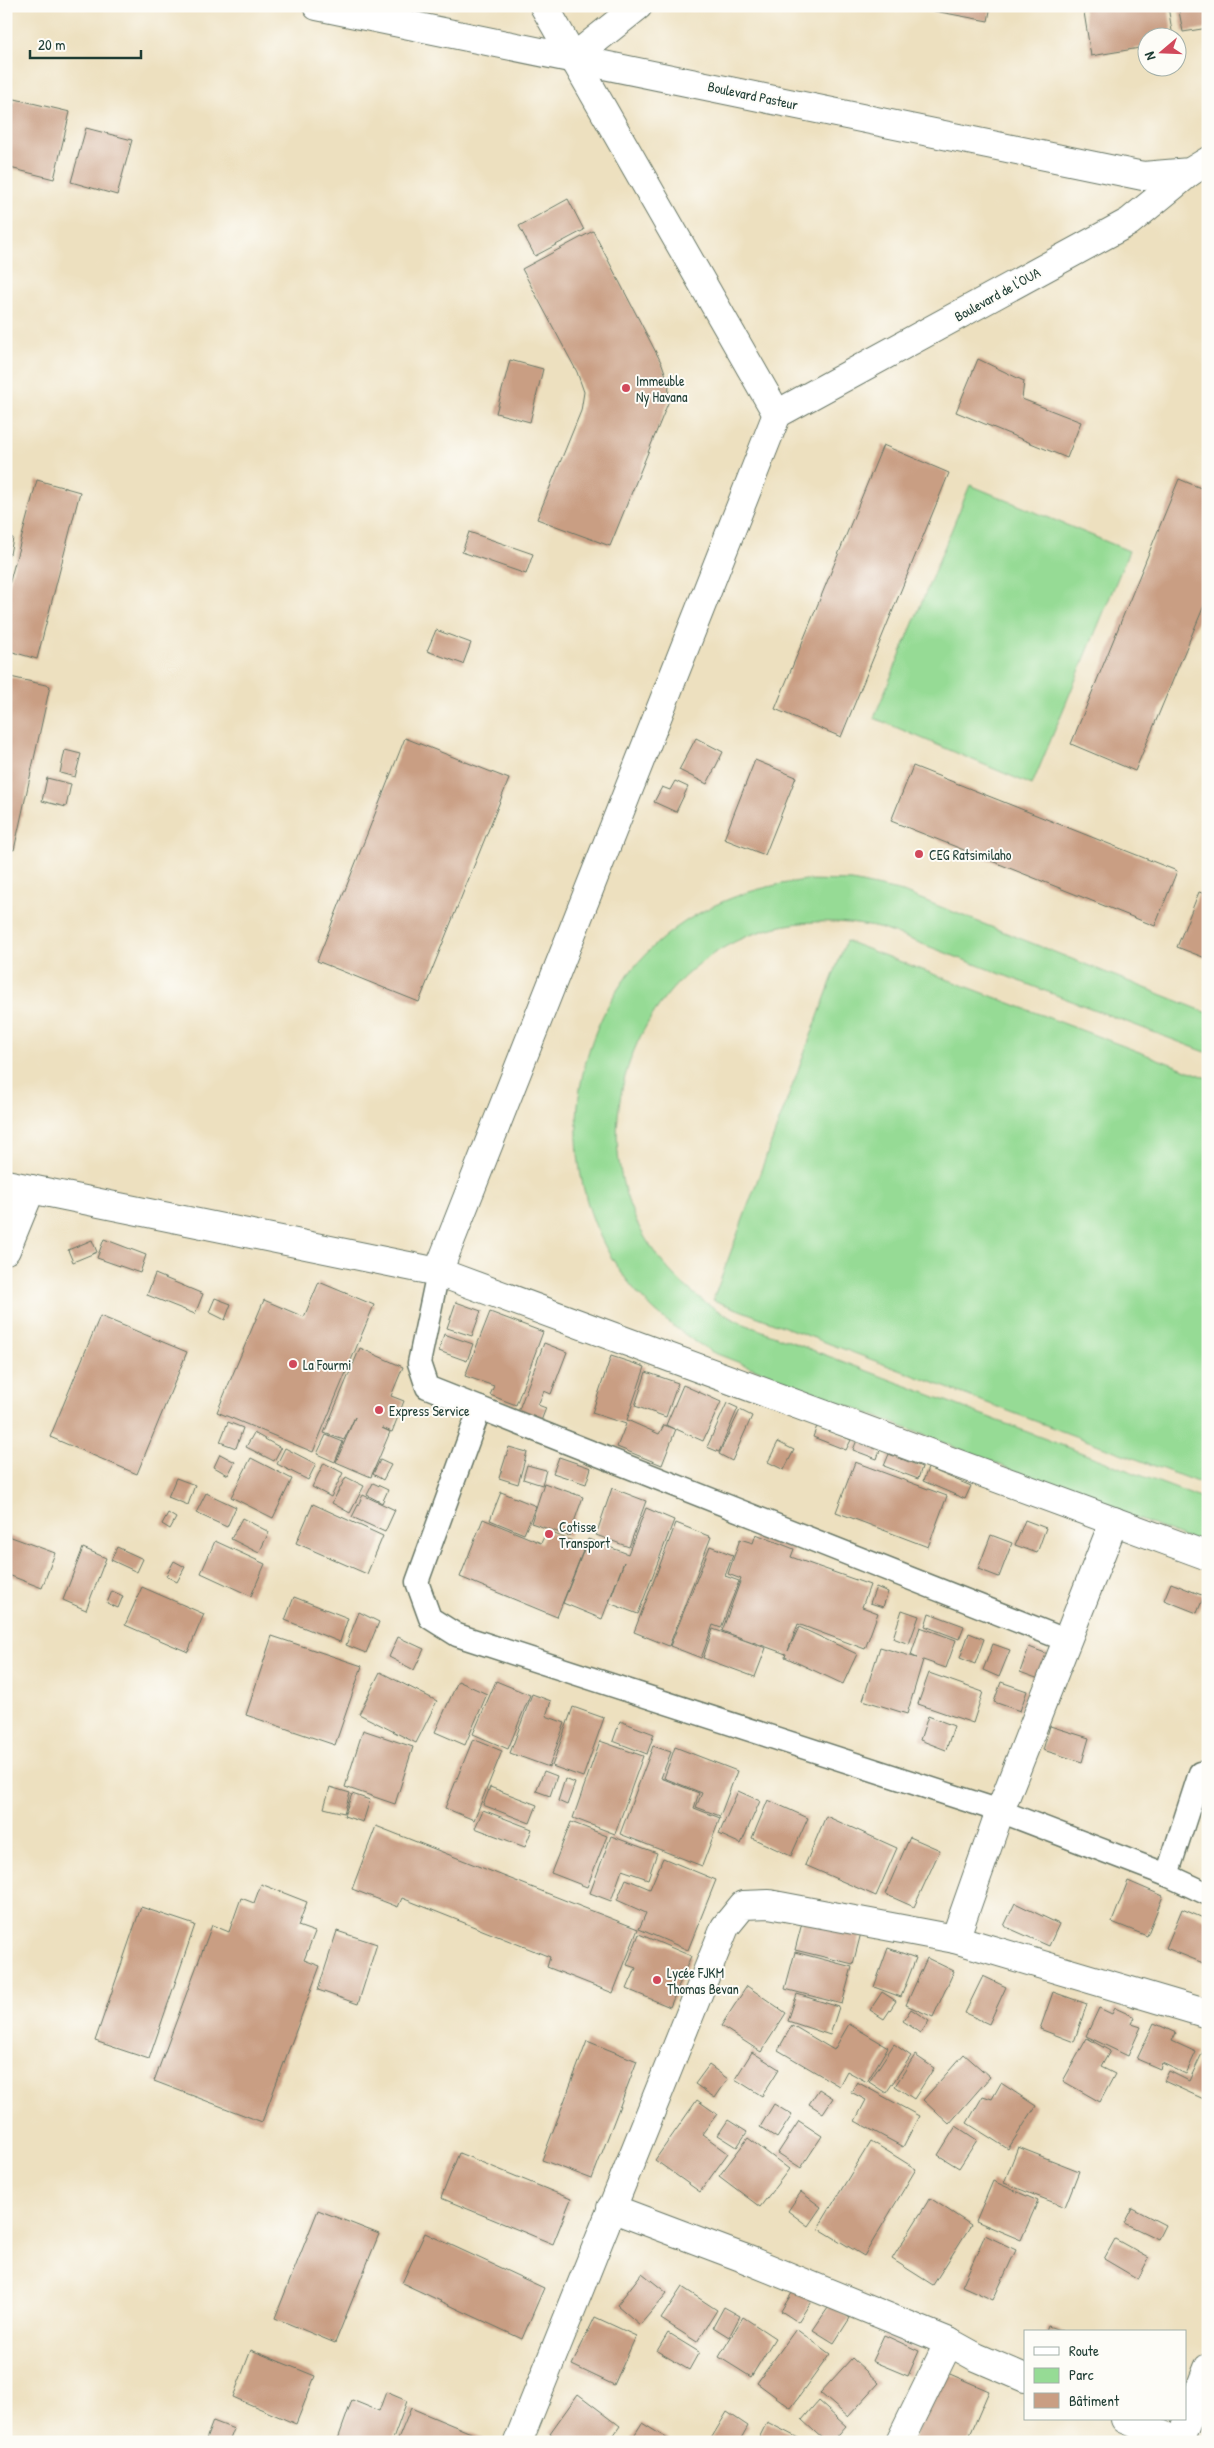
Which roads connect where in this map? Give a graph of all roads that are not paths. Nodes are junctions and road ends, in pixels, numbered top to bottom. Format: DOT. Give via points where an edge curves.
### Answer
graph roads {
  1 [pos="317,6"];
  2 [pos="544,6"];
  3 [pos="638,6"];
  4 [pos="573,58"];
  5 [pos="1199,166"];
  6 [pos="777,414"];
  7 [pos="19,1186"];
  8 [pos="6,1250"];
  9 [pos="438,1272"];
  10 [pos="480,1408"];
  11 [pos="1114,1520"];
  12 [pos="1208,1556"];
  13 [pos="1068,1641"];
  14 [pos="1208,1776"];
  15 [pos="1000,1811"];
  16 [pos="1167,1875"];
  17 [pos="1208,1894"];
  18 [pos="955,1939"];
  19 [pos="1208,2014"];
  20 [pos="611,2208"];
  21 [pos="949,2342"];
  22 [pos="1208,2368"];
  23 [pos="1024,2378"];
  24 [pos="1127,2420"];
  25 [pos="518,2442"];
  26 [pos="900,2442"];
  27 [pos="1179,2442"];
  1 -- 4 [label="street, Boulevard Pasteur"];
  2 -- 4 [label="street"];
  3 -- 4 [label="street"];
  4 -- 5 [label="street, Boulevard Pasteur" via="1143,176"];
  4 -- 6 [label="street"];
  5 -- 6 [label="street, Boulevard de l'OUA" via="1129,222"];
  6 -- 9 [label="street"];
  7 -- 8 [label="street"];
  7 -- 9 [label="street"];
  9 -- 10 [label="lane" via="419,1363 428,1387"];
  9 -- 11 [label="street"];
  10 -- 13 [label="lane"];
  10 -- 15 [label="lane" via="417,1582 430,1618 457,1635"];
  11 -- 12 [label="street"];
  11 -- 13 [label="street"];
  13 -- 15 [label="street"];
  14 -- 16 [label="lane" via="1200,1773"];
  15 -- 16 [label="lane"];
  15 -- 18 [label="street"];
  16 -- 17 [label="lane"];
  18 -- 19 [label="street"];
  18 -- 20 [label="street" via="769,1904 743,1906 725,1927"];
  20 -- 21 [label="street"];
  20 -- 25 [label="street"];
  21 -- 23 [label="street"];
  21 -- 26 [label="street"];
  22 -- 27 [label="street"];
  24 -- 27 [label="street"];
}
